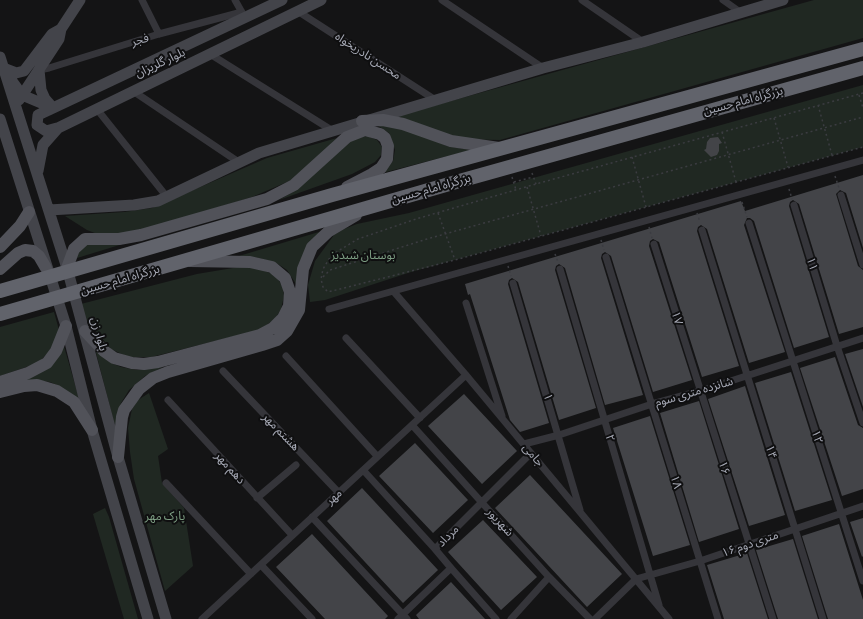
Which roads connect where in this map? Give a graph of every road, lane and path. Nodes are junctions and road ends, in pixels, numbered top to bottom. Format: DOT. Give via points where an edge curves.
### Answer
graph roads {
  1 [pos="80,0"];
  2 [pos="142,0"];
  3 [pos="235,0"];
  4 [pos="282,0"];
  5 [pos="321,0"];
  6 [pos="442,0"];
  7 [pos="582,0"];
  8 [pos="723,0"];
  9 [pos="783,0"];
  10 [pos="298,12"];
  11 [pos="740,12"];
  12 [pos="244,15"];
  13 [pos="61,29"];
  14 [pos="159,34"];
  15 [pos="644,42"];
  16 [pos="863,49"];
  17 [pos="210,54"];
  18 [pos="2,63"];
  19 [pos="543,68"];
  20 [pos="863,68"];
  21 [pos="39,70"];
  22 [pos="133,91"];
  23 [pos="863,93"];
  24 [pos="859,94"];
  25 [pos="22,95"];
  26 [pos="437,101"];
  27 [pos="818,105"];
  28 [pos="16,108"];
  29 [pos="53,108"];
  30 [pos="96,108"];
  31 [pos="863,108"];
  32 [pos="863,117"];
  33 [pos="774,118"];
  34 [pos="0,119"];
  35 [pos="362,121"];
  36 [pos="58,128"];
  37 [pos="825,128"];
  38 [pos="333,130"];
  39 [pos="722,132"];
  40 [pos="3,140"];
  41 [pos="780,140"];
  42 [pos="863,147"];
  43 [pos="505,148"];
  44 [pos="728,155"];
  45 [pos="832,156"];
  46 [pos="632,157"];
  47 [pos="863,160"];
  48 [pos="240,163"];
  49 [pos="788,167"];
  50 [pos="833,168"];
  51 [pos="37,174"];
  52 [pos="639,180"];
  53 [pos="786,181"];
  54 [pos="736,182"];
  55 [pos="536,184"];
  56 [pos="527,187"];
  57 [pos="516,190"];
  58 [pos="740,194"];
  59 [pos="332,195"];
  60 [pos="841,195"];
  61 [pos="167,197"];
  62 [pos="374,205"];
  63 [pos="794,205"];
  64 [pos="646,207"];
  65 [pos="696,207"];
  66 [pos="532,209"];
  67 [pos="49,210"];
  68 [pos="29,212"];
  69 [pos="438,212"];
  70 [pos="647,221"];
  71 [pos="749,223"];
  72 [pos="702,230"];
  73 [pos="445,234"];
  74 [pos="599,234"];
  75 [pos="541,236"];
  76 [pos="654,244"];
  77 [pos="0,246"];
  78 [pos="553,247"];
  79 [pos="606,257"];
  80 [pos="455,260"];
  81 [pos="506,260"];
  82 [pos="185,261"];
  83 [pos="863,265"];
  84 [pos="46,268"];
  85 [pos="67,268"];
  86 [pos="0,269"];
  87 [pos="560,269"];
  88 [pos="321,279"];
  89 [pos="513,284"];
  90 [pos="0,291"];
  91 [pos="394,292"];
  92 [pos="466,303"];
  93 [pos="329,309"];
  94 [pos="0,314"];
  95 [pos="66,326"];
  96 [pos="84,331"];
  97 [pos="346,338"];
  98 [pos="863,338"];
  99 [pos="837,346"];
  100 [pos="286,356"];
  101 [pos="792,360"];
  102 [pos="223,371"];
  103 [pos="466,375"];
  104 [pos="747,376"];
  105 [pos="0,382"];
  106 [pos="700,391"];
  107 [pos="0,392"];
  108 [pos="168,400"];
  109 [pos="652,404"];
  110 [pos="420,418"];
  111 [pos="503,419"];
  112 [pos="604,420"];
  113 [pos="863,423"];
  114 [pos="412,425"];
  115 [pos="92,430"];
  116 [pos="559,435"];
  117 [pos="524,444"];
  118 [pos="531,453"];
  119 [pos="378,456"];
  120 [pos="118,457"];
  121 [pos="296,465"];
  122 [pos="364,471"];
  123 [pos="166,483"];
  124 [pos="339,493"];
  125 [pos="257,498"];
  126 [pos="482,502"];
  127 [pos="863,506"];
  128 [pos="580,512"];
  129 [pos="842,513"];
  130 [pos="312,517"];
  131 [pos="795,528"];
  132 [pos="292,535"];
  133 [pos="749,544"];
  134 [pos="435,549"];
  135 [pos="700,561"];
  136 [pos="261,565"];
  137 [pos="451,568"];
  138 [pos="251,574"];
  139 [pos="650,575"];
  140 [pos="550,578"];
  141 [pos="636,579"];
  142 [pos="863,581"];
  143 [pos="660,607"];
  144 [pos="402,618"];
  145 [pos="513,618"];
  146 [pos="148,619"];
  147 [pos="166,619"];
  148 [pos="202,619"];
  149 [pos="312,619"];
  150 [pos="496,619"];
  151 [pos="590,619"];
  152 [pos="595,619"];
  153 [pos="669,619"];
  154 [pos="718,619"];
  155 [pos="773,619"];
  156 [pos="823,619"];
  1 -- 13 [label="main road"];
  2 -- 14 [label="street"];
  3 -- 12 [label="street"];
  4 -- 12 [label="main road, بلوار گلریزان"];
  5 -- 10 [label="main road, بلوار گلریزان"];
  6 -- 19 [label="street"];
  7 -- 15 [label="street"];
  8 -- 11 [label="street"];
  9 -- 11 [label="main road"];
  10 -- 17 [label="main road, بلوار گلریزان"];
  10 -- 26 [label="street, محسن نادریخواه"];
  11 -- 15 [label="main road"];
  12 -- 14 [label="street, فجر"];
  12 -- 29 [label="main road, بلوار گلریزان"];
  13 -- 18 [label="main road" via="52,34 24,71 16,73"];
  13 -- 21 [label="main road" via="59,39"];
  14 -- 21 [label="street, فجر"];
  15 -- 19 [label="main road"];
  16 -- 43 [label="highway, بزرگراه امام حسین"];
  17 -- 22 [label="main road, بلوار گلریزان"];
  17 -- 38 [label="street"];
  18 -- 25 [label="main road"];
  18 -- 28 [label="main road, بلوار زن"];
  19 -- 26 [label="main road"];
  20 -- 62 [label="highway, بزرگراه امام حسین"];
  21 -- 25 [label="main road"];
  21 -- 29 [label="main road" via="41,90"];
  22 -- 30 [label="main road, بلوار گلریزان"];
  22 -- 48 [label="street"];
  23 -- 24 [label="path"];
  24 -- 27 [label="path"];
  24 -- 31 [label="path"];
  25 -- 28 [label="main road"];
  25 -- 29 [label="main road"];
  26 -- 35 [label="main road"];
  27 -- 33 [label="path"];
  27 -- 37 [label="path"];
  28 -- 51 [label="main road, بلوار زن"];
  29 -- 36 [label="main road, بلوار گلریزان" via="38,115 37,125 46,131"];
  30 -- 36 [label="main road, بلوار گلریزان"];
  30 -- 61 [label="street"];
  32 -- 37 [label="path"];
  33 -- 39 [label="path"];
  33 -- 41 [label="path"];
  34 -- 40 [label="main road"];
  35 -- 38 [label="main road"];
  35 -- 43 [label="main road" via="383,120 403,124 451,141"];
  36 -- 51 [label="main road, بلوار گلریزان" via="43,145"];
  37 -- 41 [label="path"];
  37 -- 45 [label="path"];
  38 -- 48 [label="main road" via="259,153"];
  39 -- 44 [label="path"];
  39 -- 46 [label="path"];
  40 -- 68 [label="main road"];
  41 -- 44 [label="path"];
  41 -- 49 [label="path"];
  42 -- 45 [label="path"];
  43 -- 59 [label="highway, بزرگراه امام حسین"];
  44 -- 52 [label="path"];
  44 -- 54 [label="path"];
  45 -- 49 [label="path"];
  46 -- 52 [label="path"];
  46 -- 55 [label="path"];
  47 -- 50 [label="street"];
  48 -- 61 [label="main road"];
  49 -- 54 [label="path"];
  50 -- 53 [label="street"];
  50 -- 60 [label="path"];
  51 -- 67 [label="main road, بلوار زن"];
  52 -- 64 [label="path"];
  52 -- 66 [label="path"];
  53 -- 58 [label="street"];
  53 -- 63 [label="path"];
  54 -- 64 [label="path"];
  55 -- 56 [label="path"];
  55 -- 57 [label="path" via="533,177 514,182"];
  56 -- 57 [label="path"];
  56 -- 66 [label="path"];
  57 -- 69 [label="path"];
  58 -- 65 [label="street"];
  58 -- 71 [label="path"];
  59 -- 85 [label="main road" via="372,174 384,164 389,154 385,138 365,130 346,137 294,185 267,199 119,240 85,239 74,249"];
  59 -- 90 [label="highway, بزرگراه امام حسین"];
  60 -- 83 [label="street"];
  61 -- 67 [label="main road" via="134,205"];
  62 -- 82 [label="highway, بزرگراه امام حسین"];
  62 -- 120 [label="main road" via="335,226 312,247 303,268 300,310 282,336 262,345 168,372 153,378 139,389 122,416"];
  63 -- 99 [label="street, ۱۱"];
  64 -- 75 [label="path"];
  65 -- 70 [label="street"];
  65 -- 72 [label="path"];
  66 -- 73 [label="path"];
  66 -- 75 [label="path"];
  67 -- 85 [label="main road, بلوار زن"];
  68 -- 77 [label="main road" via="20,226"];
  68 -- 84 [label="main road"];
  69 -- 73 [label="path"];
  69 -- 88 [label="path" via="358,239 338,250 323,269"];
  70 -- 74 [label="street"];
  70 -- 76 [label="path"];
  71 -- 101 [label="street, ۱۲"];
  72 -- 104 [label="street, ۱۴"];
  73 -- 80 [label="path"];
  73 -- 88 [label="path" via="330,270"];
  74 -- 78 [label="street"];
  74 -- 79 [label="path"];
  75 -- 80 [label="path"];
  76 -- 106 [label="street, ۱۷"];
  78 -- 81 [label="street"];
  78 -- 87 [label="path"];
  79 -- 109 [label="street, ۱۸"];
  80 -- 88 [label="path" via="328,292 323,287"];
  81 -- 89 [label="path"];
  81 -- 91 [label="street"];
  82 -- 94 [label="highway, بزرگراه امام حسین"];
  82 -- 96 [label="main road" via="250,262 272,267 286,278 289,286 290,298 286,313 273,328 260,335 144,364 114,358"];
  84 -- 86 [label="main road" via="39,256 33,251 25,250"];
  84 -- 95 [label="main road"];
  85 -- 96 [label="main road, بلوار زن"];
  87 -- 112 [label="street, ۲"];
  89 -- 116 [label="street, ۱"];
  91 -- 93 [label="street"];
  91 -- 103 [label="street, جامی"];
  92 -- 111 [label="street"];
  95 -- 105 [label="main road" via="56,351 47,363 32,372"];
  95 -- 115 [label="main road"];
  96 -- 120 [label="main road, بلوار زن"];
  97 -- 110 [label="street"];
  98 -- 99 [label="street, شانزده متری سوم"];
  99 -- 101 [label="street, شانزده متری سوم"];
  99 -- 113 [label="street, ۱۱"];
  100 -- 119 [label="street"];
  101 -- 104 [label="street, شانزده متری سوم"];
  101 -- 129 [label="street, ۱۲"];
  102 -- 124 [label="street, هشتم مهر"];
  103 -- 110 [label="street, مهر"];
  103 -- 111 [label="street, جامی"];
  104 -- 106 [label="street, شانزده متری سوم"];
  104 -- 131 [label="street, ۱۴"];
  106 -- 109 [label="street, شانزده متری سوم"];
  106 -- 133 [label="street, ۱۶"];
  107 -- 115 [label="main road" via="37,385 57,390 74,402"];
  108 -- 125 [label="street, دهم مهر"];
  109 -- 112 [label="street, شانزده متری سوم"];
  109 -- 135 [label="street, ۱۸"];
  110 -- 114 [label="street, مهر"];
  111 -- 117 [label="street, جامی"];
  112 -- 116 [label="street, شانزده متری سوم"];
  112 -- 139 [label="street, ۲"];
  114 -- 119 [label="street, مهر"];
  114 -- 126 [label="street, شهریور"];
  115 -- 146 [label="main road"];
  116 -- 117 [label="street, شانزده متری سوم"];
  116 -- 128 [label="street, ۱"];
  117 -- 118 [label="street, جامی"];
  118 -- 126 [label="street, مرداد"];
  118 -- 128 [label="street, جامی"];
  119 -- 122 [label="street, مهر"];
  120 -- 147 [label="main road, بلوار زن"];
  121 -- 125 [label="street"];
  122 -- 124 [label="street, مهر"];
  122 -- 134 [label="street"];
  123 -- 138 [label="street"];
  124 -- 130 [label="street, مهر"];
  125 -- 132 [label="street, دهم مهر"];
  126 -- 134 [label="street, مرداد"];
  126 -- 140 [label="street, شهریور"];
  127 -- 129 [label="street, ۱۶ متری دوم"];
  128 -- 141 [label="street, جامی"];
  129 -- 131 [label="street, ۱۶ متری دوم"];
  129 -- 142 [label="street"];
  130 -- 132 [label="street, مهر"];
  130 -- 144 [label="street"];
  131 -- 133 [label="street, ۱۶ متری دوم"];
  131 -- 156 [label="street, ۱۴"];
  132 -- 136 [label="street, مهر"];
  133 -- 135 [label="street, ۱۶ متری دوم"];
  133 -- 155 [label="street, ۱۶"];
  134 -- 137 [label="street, مرداد"];
  135 -- 139 [label="street, ۱۶ متری دوم"];
  135 -- 154 [label="street, ۱۸"];
  136 -- 138 [label="street, مهر"];
  136 -- 149 [label="street"];
  137 -- 144 [label="street"];
  137 -- 150 [label="street, مرداد"];
  138 -- 148 [label="street, مهر"];
  139 -- 141 [label="street, ۱۶ متری دوم"];
  139 -- 143 [label="street, ۲"];
  140 -- 145 [label="street"];
  140 -- 151 [label="street, شهریور"];
  141 -- 143 [label="street, جامی"];
  141 -- 152 [label="street"];
  143 -- 153 [label="street, جامی"];
}
